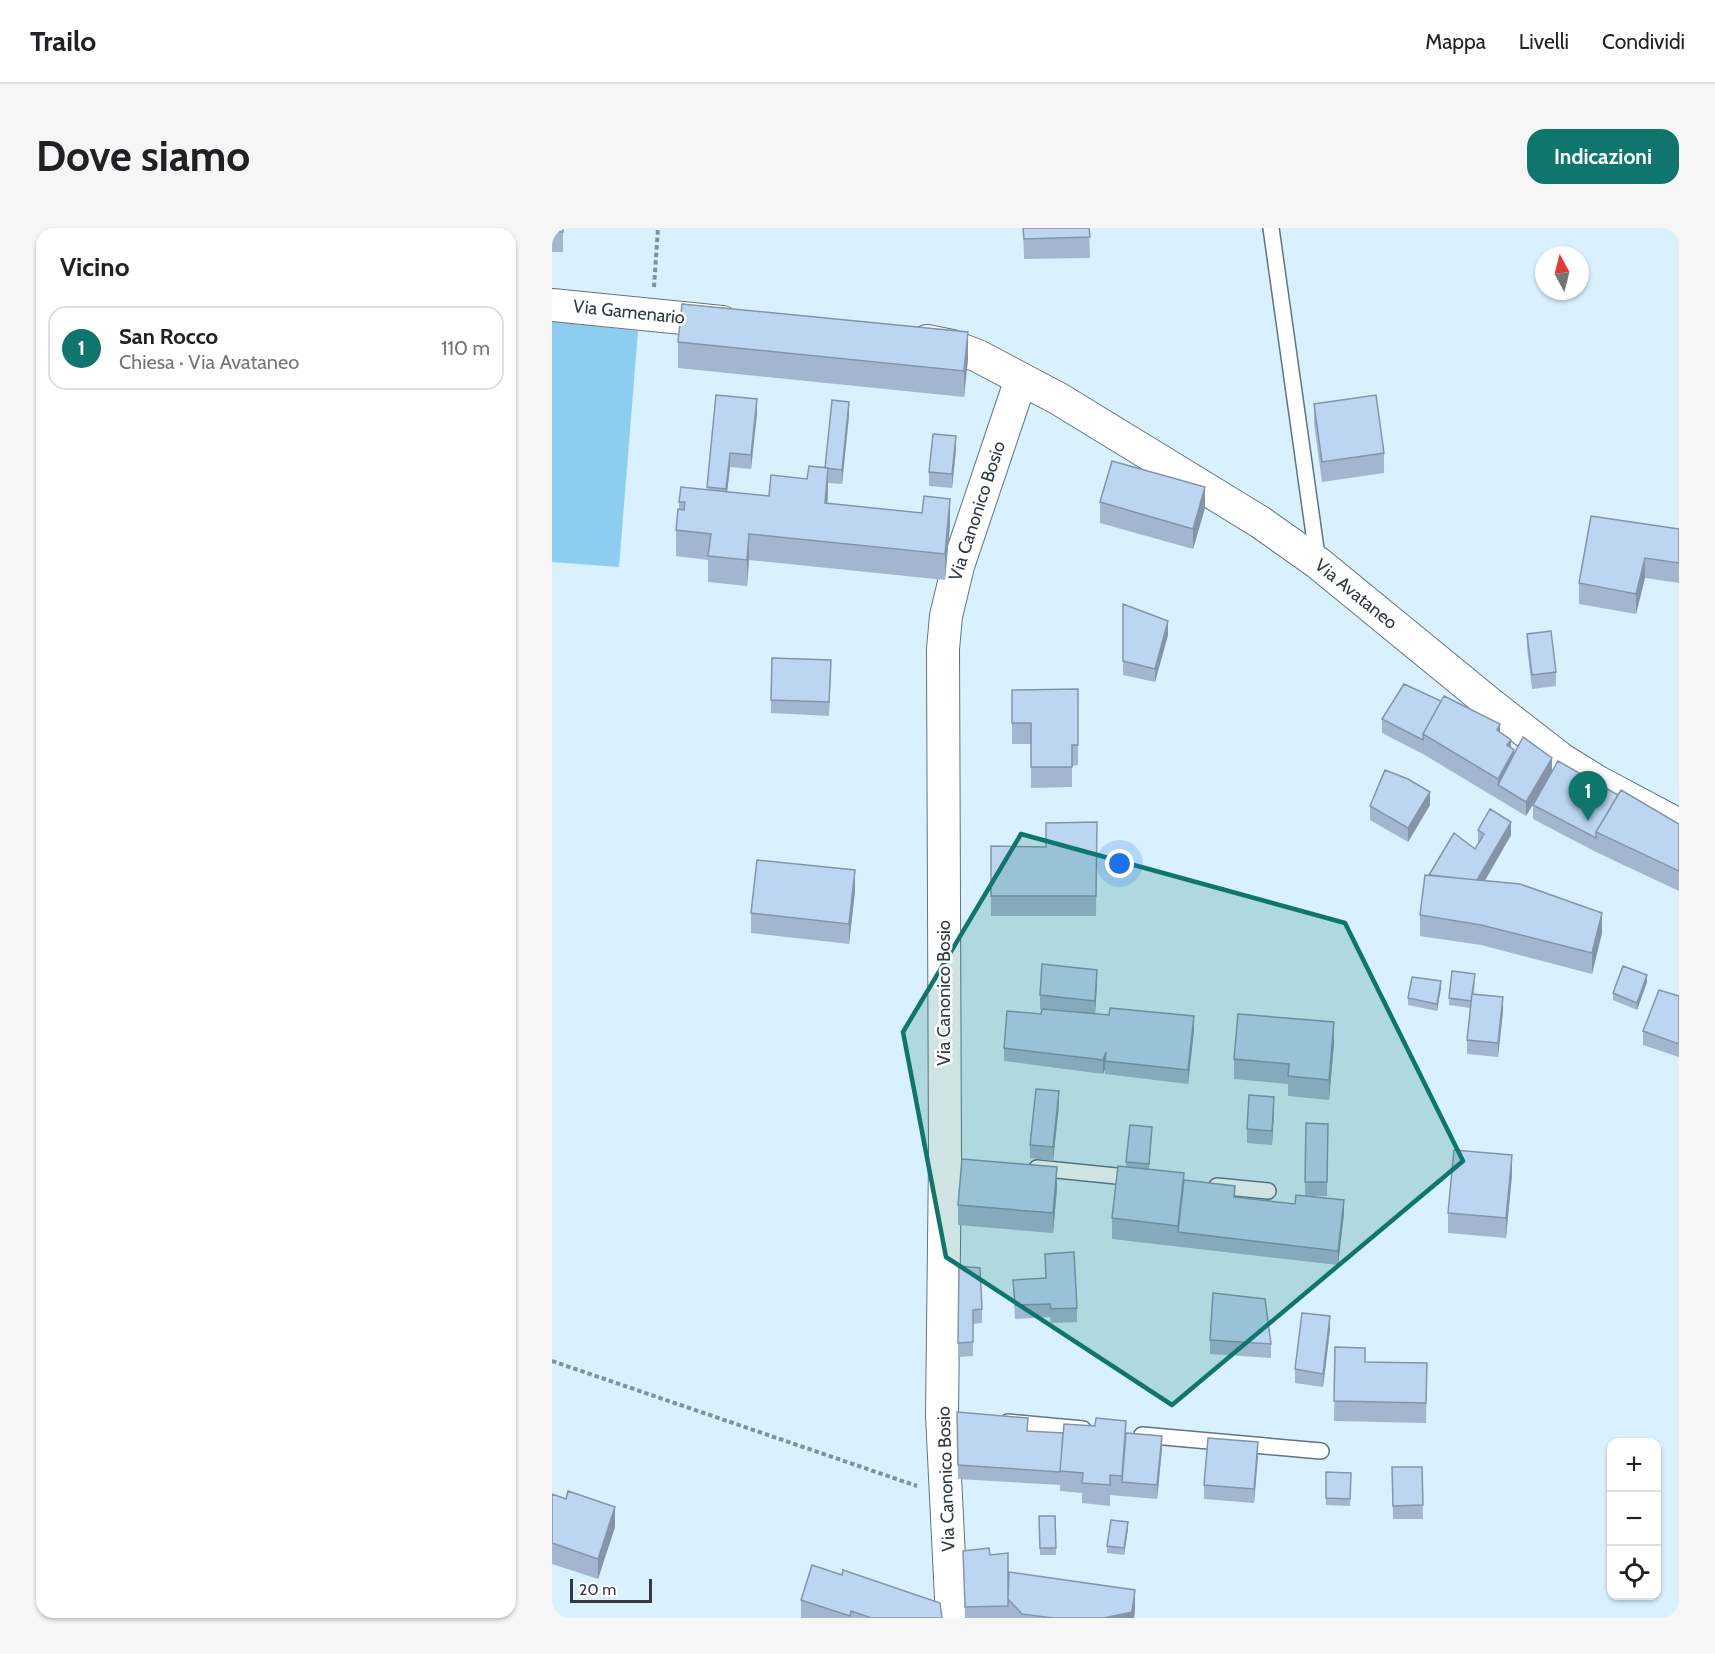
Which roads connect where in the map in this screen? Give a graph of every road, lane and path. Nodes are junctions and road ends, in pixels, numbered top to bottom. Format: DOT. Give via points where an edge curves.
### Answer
graph roads {
  1 [pos="658,228"];
  2 [pos="1271,228"];
  3 [pos="552,305"];
  4 [pos="653,315"];
  5 [pos="746,324"];
  6 [pos="897,338"];
  7 [pos="1021,379"];
  8 [pos="1318,562"];
  9 [pos="1679,825"];
  10 [pos="1026,1167"];
  11 [pos="1152,1179"];
  12 [pos="1198,1184"];
  13 [pos="1268,1191"];
  14 [pos="552,1361"];
  15 [pos="990,1420"];
  16 [pos="1096,1430"];
  17 [pos="1132,1434"];
  18 [pos="1321,1451"];
  19 [pos="945,1491"];
  20 [pos="952,1618"];
  1 -- 4 [label="path"];
  2 -- 8 [label="lane"];
  3 -- 4 [label="street, Via Gamenario"];
  4 -- 5 [label="street, Via Gamenario"];
  6 -- 7 [label="street" via="952,346"];
  7 -- 8 [label="street, Via Avataneo" via="1260,522"];
  7 -- 19 [label="street, Via Canonico Bosio" via="958,566 943,649 951,1159"];
  8 -- 9 [label="street, Via Avataneo" via="1551,752"];
  10 -- 11 [label="lane"];
  12 -- 13 [label="lane"];
  14 -- 19 [label="path" via="909,1485"];
  15 -- 16 [label="lane"];
  17 -- 18 [label="lane"];
  19 -- 20 [label="street, Via Canonico Bosio"];
}
